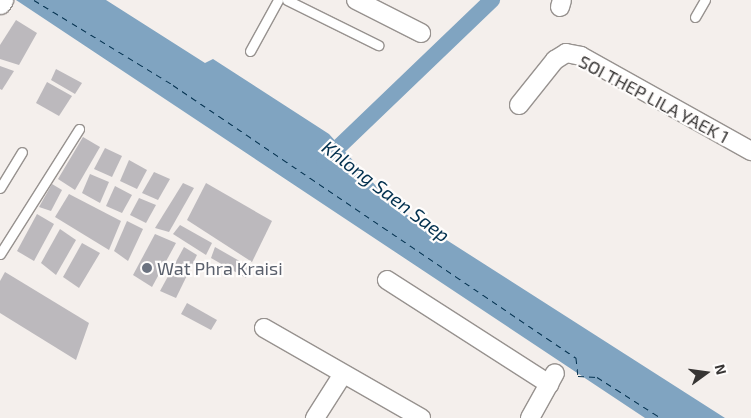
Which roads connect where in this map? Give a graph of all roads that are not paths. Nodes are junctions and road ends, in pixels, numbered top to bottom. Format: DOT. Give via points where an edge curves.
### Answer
graph roads {
  1 [pos="278,0"];
  2 [pos="287,0"];
  3 [pos="356,0"];
  4 [pos="705,0"];
  5 [pos="695,17"];
  6 [pos="421,33"];
  7 [pos="378,45"];
  8 [pos="250,51"];
  9 [pos="519,105"];
  10 [pos="78,129"];
  11 [pos="751,151"];
  12 [pos="22,152"];
  13 [pos="0,188"];
  14 [pos="0,254"];
  15 [pos="386,280"];
  16 [pos="264,328"];
  17 [pos="343,374"];
  18 [pos="315,418"];
  19 [pos="421,418"];
  20 [pos="530,418"];
  1 -- 8 [label="lane"];
  2 -- 7 [label="lane"];
  3 -- 6 [label="street"];
  4 -- 5 [label="lane"];
  9 -- 11 [label="street, SOI THEP LILA YAEK 1" via="555,60 566,53 581,56"];
  10 -- 14 [label="lane"];
  12 -- 13 [label="lane"];
  15 -- 20 [label="street" via="552,378"];
  16 -- 17 [label="street"];
  17 -- 18 [label="street"];
  17 -- 19 [label="street"];
}
